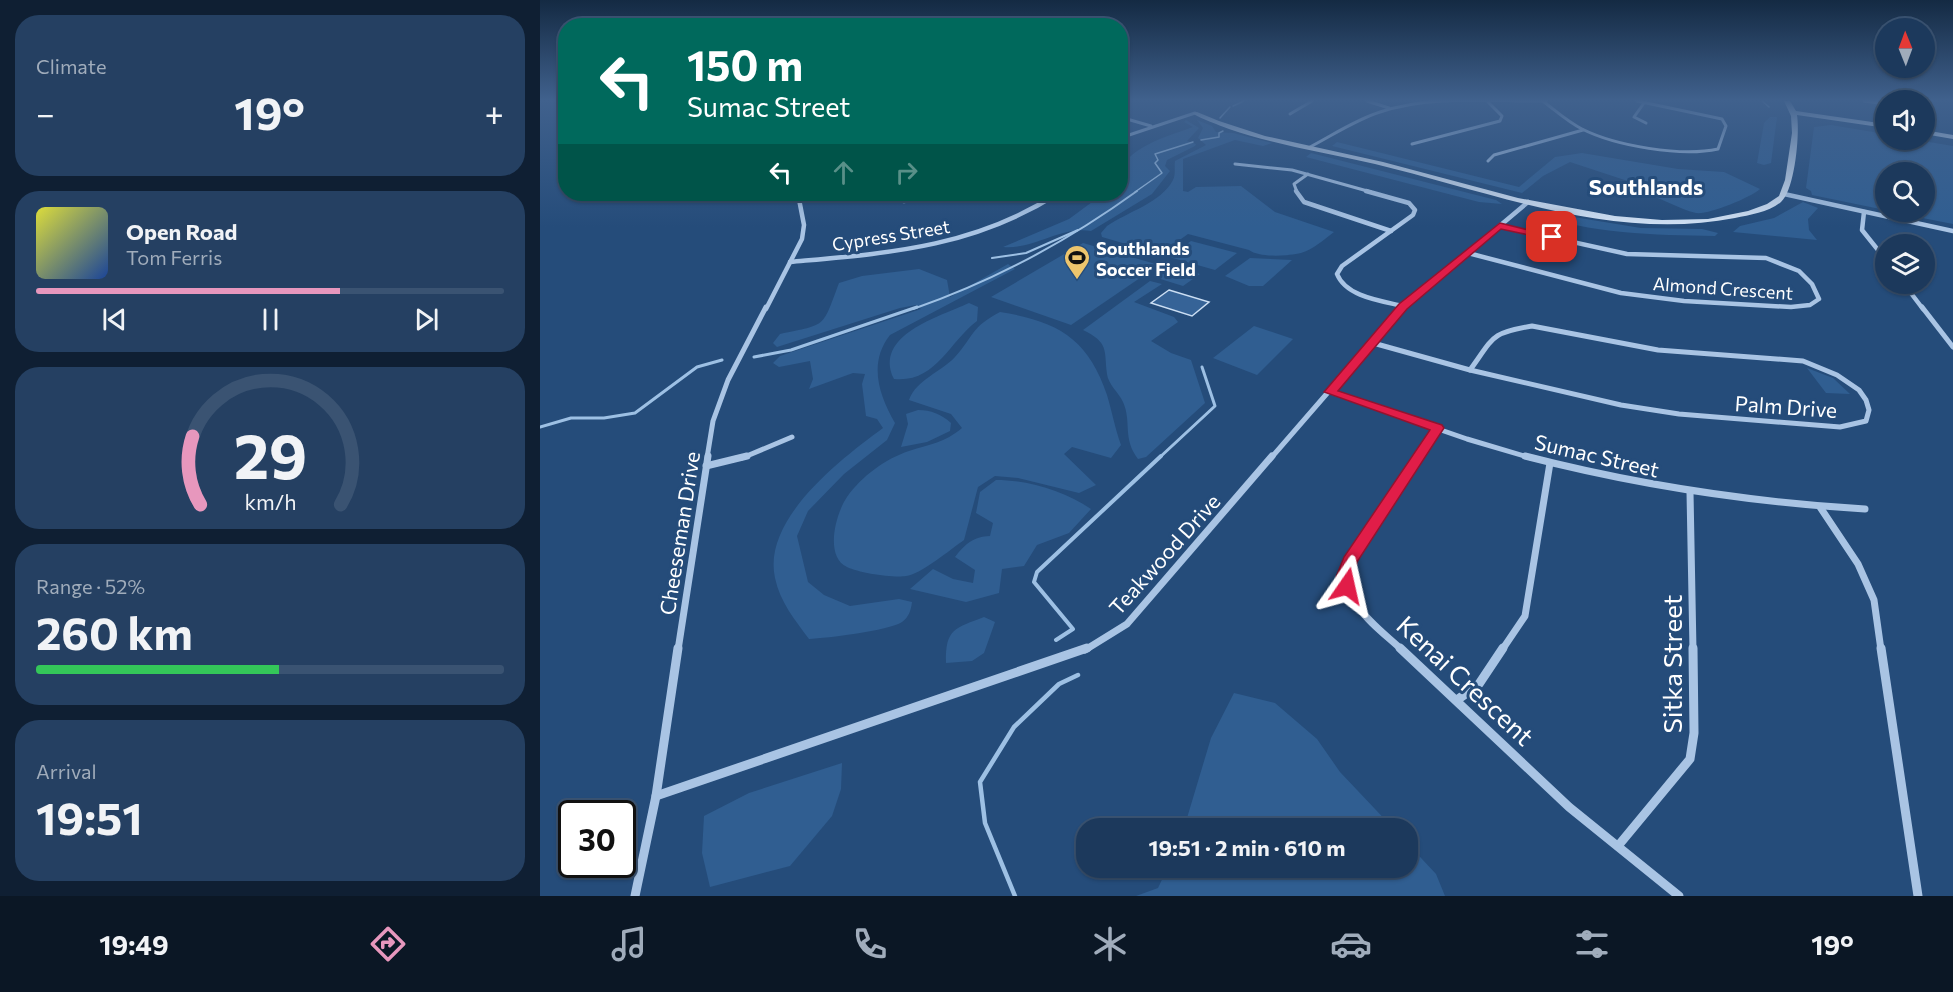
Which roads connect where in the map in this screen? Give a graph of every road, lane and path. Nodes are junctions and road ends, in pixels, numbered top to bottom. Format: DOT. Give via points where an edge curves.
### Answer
graph roads {
  1 [pos="1294,143"];
  2 [pos="1318,143"];
  3 [pos="1417,143"];
  4 [pos="1537,143"];
  5 [pos="1631,143"];
  6 [pos="1720,143"];
  7 [pos="1793,143"];
  8 [pos="1412,144"];
  9 [pos="1310,147"];
  10 [pos="1488,161"];
  11 [pos="1234,164"];
  12 [pos="1308,174"];
  13 [pos="1784,194"];
  14 [pos="799,201"];
  15 [pos="1045,201"];
  16 [pos="1528,202"];
  17 [pos="1864,212"];
  18 [pos="1500,226"];
  19 [pos="1391,231"];
  20 [pos="1953,231"];
  21 [pos="1875,247"];
  22 [pos="1468,253"];
  23 [pos="790,262"];
  24 [pos="1912,294"];
  25 [pos="1403,306"];
  26 [pos="1373,343"];
  27 [pos="1953,347"];
  28 [pos="1470,370"];
  29 [pos="1330,392"];
  30 [pos="1437,428"];
  31 [pos="792,437"];
  32 [pos="1550,463"];
  33 [pos="706,466"];
  34 [pos="1690,492"];
  35 [pos="1820,507"];
  36 [pos="1865,509"];
  37 [pos="1457,700"];
  38 [pos="656,796"];
  39 [pos="1618,846"];
  40 [pos="635,896"];
  41 [pos="1679,896"];
  42 [pos="1918,896"];
  1 -- 9 [label="main road"];
  2 -- 9 [label="street"];
  3 -- 8 [label="street"];
  4 -- 10 [label="street" via="1494,155"];
  5 -- 6 [label="street" via="1690,153 1718,149"];
  7 -- 13 [label="main road" via="1790,180"];
  9 -- 16 [label="main road"];
  11 -- 12 [label="street" via="1265,165"];
  12 -- 19 [label="street" via="1294,184 1304,202"];
  12 -- 19 [label="street" via="1409,202 1415,210 1413,215"];
  13 -- 16 [label="main road" via="1770,206 1745,214 1686,221 1619,218"];
  13 -- 17 [label="street"];
  14 -- 23 [label="street, Cheeseman Drive" via="802,239"];
  15 -- 23 [label="street, Cypress Street" via="1013,219 946,242"];
  16 -- 18 [label="street, Teakwood Drive"];
  17 -- 20 [label="street"];
  17 -- 21 [label="street" via="1862,230"];
  18 -- 22 [label="street, Teakwood Drive"];
  18 -- 22 [label="street, Almond Crescent" via="1627,254 1766,258 1798,271 1812,284 1819,299 1810,305 1791,307 1645,296 1599,289"];
  19 -- 25 [label="street" via="1342,266 1337,279 1349,290"];
  22 -- 25 [label="street, Teakwood Drive"];
  23 -- 33 [label="street, Cheeseman Drive" via="728,380 713,421"];
  24 -- 27 [label="street"];
  25 -- 26 [label="street, Teakwood Drive"];
  26 -- 28 [label="street, Palm Drive"];
  26 -- 29 [label="street, Teakwood Drive"];
  28 -- 28 [label="street, Palm Drive" via="1494,337 1509,329 1532,326 1635,347 1815,364 1850,382 1869,405 1870,413 1866,421 1840,427 1712,417 1621,405"];
  29 -- 30 [label="street, Sumac Street"];
  29 -- 38 [label="street, Teakwood Drive" via="1138,614 1107,636 1052,663"];
  30 -- 32 [label="street, Sumac Street"];
  30 -- 37 [label="street, Kenai Crescent" via="1349,561 1345,577 1355,606"];
  31 -- 33 [label="street" via="746,456"];
  32 -- 34 [label="street, Sumac Street"];
  32 -- 37 [label="street" via="1525,616 1479,684"];
  33 -- 38 [label="street, Cheeseman Drive"];
  34 -- 35 [label="street, Sumac Street"];
  34 -- 39 [label="street, Sitka Street" via="1694,733 1690,759"];
  35 -- 36 [label="street, Sumac Street"];
  35 -- 42 [label="street" via="1858,564 1874,600"];
  37 -- 39 [label="street, Kenai Crescent" via="1569,807"];
  38 -- 40 [label="street, Cheeseman Drive"];
  39 -- 41 [label="street, Kenai Crescent"];
}
